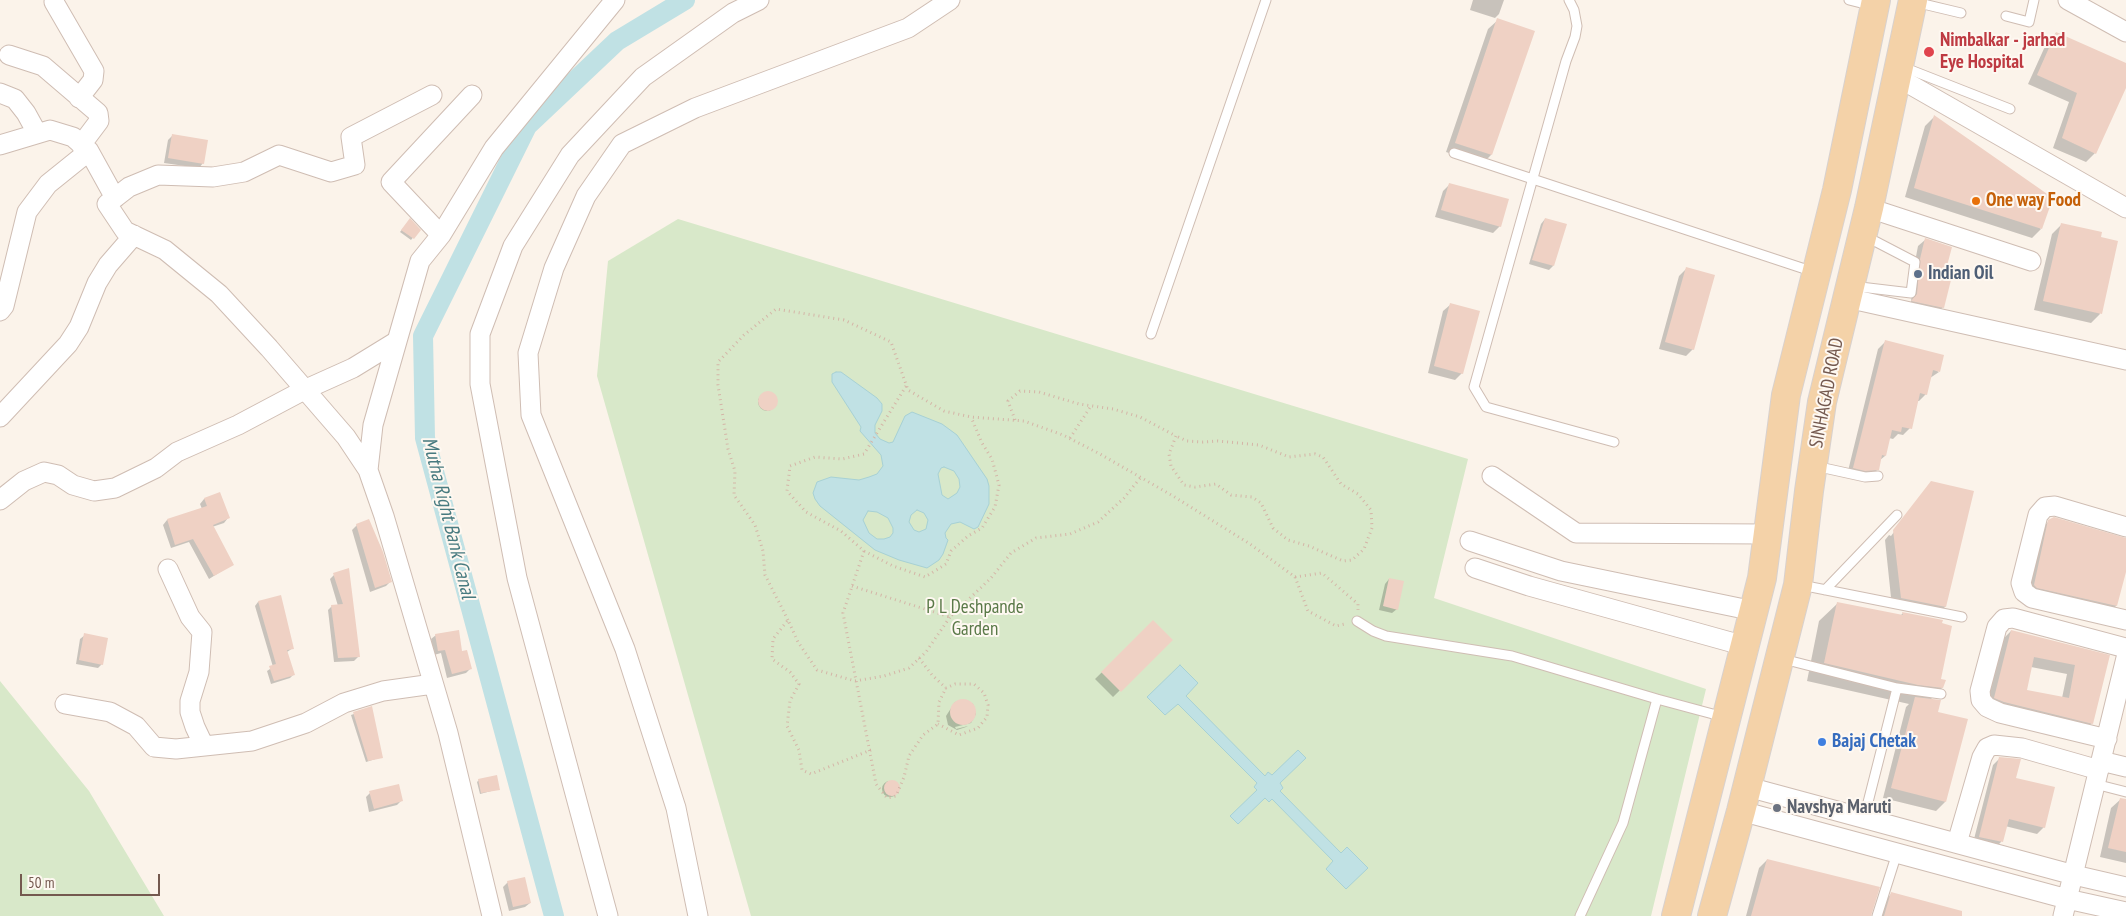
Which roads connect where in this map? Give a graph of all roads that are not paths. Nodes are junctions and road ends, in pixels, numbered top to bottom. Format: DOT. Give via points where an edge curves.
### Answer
graph roads {
  1 [pos="759,0"];
  2 [pos="950,0"];
  3 [pos="1266,0"];
  4 [pos="1569,0"];
  5 [pos="2034,0"];
  6 [pos="2068,0"];
  7 [pos="1912,1"];
  8 [pos="54,2"];
  9 [pos="611,2"];
  10 [pos="1866,2"];
  11 [pos="1961,13"];
  12 [pos="2006,16"];
  13 [pos="2126,32"];
  14 [pos="10,55"];
  15 [pos="1898,71"];
  16 [pos="0,94"];
  17 [pos="472,94"];
  18 [pos="432,95"];
  19 [pos="79,98"];
  20 [pos="2010,108"];
  21 [pos="37,133"];
  22 [pos="0,145"];
  23 [pos="85,148"];
  24 [pos="1454,153"];
  25 [pos="1533,178"];
  26 [pos="115,198"];
  27 [pos="1869,208"];
  28 [pos="2126,208"];
  29 [pos="134,235"];
  30 [pos="440,235"];
  31 [pos="1863,235"];
  32 [pos="2030,261"];
  33 [pos="1816,273"];
  34 [pos="1849,292"];
  35 [pos="0,312"];
  36 [pos="1151,334"];
  37 [pos="397,341"];
  38 [pos="2126,360"];
  39 [pos="304,390"];
  40 [pos="0,417"];
  41 [pos="1614,442"];
  42 [pos="1812,466"];
  43 [pos="368,470"];
  44 [pos="1492,476"];
  45 [pos="1878,476"];
  46 [pos="0,500"];
  47 [pos="1897,515"];
  48 [pos="2126,527"];
  49 [pos="1767,534"];
  50 [pos="1470,541"];
  51 [pos="168,568"];
  52 [pos="1475,568"];
  53 [pos="1798,585"];
  54 [pos="1825,590"];
  55 [pos="1754,611"];
  56 [pos="2125,614"];
  57 [pos="1962,618"];
  58 [pos="1357,621"];
  59 [pos="1745,646"];
  60 [pos="2126,648"];
  61 [pos="1780,658"];
  62 [pos="2125,665"];
  63 [pos="433,684"];
  64 [pos="1898,688"];
  65 [pos="1941,694"];
  66 [pos="1657,699"];
  67 [pos="65,704"];
  68 [pos="1728,718"];
  69 [pos="2106,739"];
  70 [pos="204,746"];
  71 [pos="2126,767"];
  72 [pos="2099,772"];
  73 [pos="1710,789"];
  74 [pos="2126,792"];
  75 [pos="1745,799"];
  76 [pos="1864,818"];
  77 [pos="1957,843"];
  78 [pos="1897,852"];
  79 [pos="2074,875"];
  80 [pos="2126,887"];
  81 [pos="2065,908"];
  82 [pos="2126,912"];
  83 [pos="492,916"];
  84 [pos="608,916"];
  85 [pos="698,916"];
  86 [pos="1580,916"];
  87 [pos="1676,916"];
  88 [pos="1712,916"];
  89 [pos="1877,916"];
  1 -- 84 [label="street" via="733,13 643,77 570,155 513,246 480,334 480,384 517,578"];
  2 -- 85 [label="street" via="908,28 695,108 622,144 586,196 554,268 528,353 531,415 626,649 676,808"];
  3 -- 36 [label="lane"];
  4 -- 25 [label="lane" via="1577,26 1575,37"];
  5 -- 12 [label="lane" via="2029,22"];
  6 -- 13 [label="street"];
  7 -- 11 [label="lane"];
  7 -- 15 [label="main road, SINHAGAD ROAD"];
  8 -- 19 [label="street" via="94,71 93,80"];
  9 -- 30 [label="street" via="494,148"];
  10 -- 33 [label="main road, SINHAGAD ROAD" via="1837,190"];
  14 -- 19 [label="street" via="43,66"];
  15 -- 20 [label="lane"];
  15 -- 27 [label="main road, SINHAGAD ROAD"];
  15 -- 28 [label="street"];
  16 -- 21 [label="street" via="14,99"];
  17 -- 30 [label="street" via="391,182"];
  18 -- 26 [label="street" via="351,137 355,165 331,172 279,155 244,172 213,177 158,176 129,188"];
  19 -- 23 [label="street" via="98,113 99,121"];
  21 -- 22 [label="street"];
  21 -- 23 [label="street" via="50,130 73,137"];
  23 -- 26 [label="street"];
  23 -- 35 [label="street" via="48,184 27,212"];
  24 -- 25 [label="lane"];
  25 -- 33 [label="lane"];
  25 -- 41 [label="lane" via="1474,387 1486,407"];
  26 -- 29 [label="street" via="107,204 125,231"];
  27 -- 31 [label="main road, SINHAGAD ROAD"];
  27 -- 32 [label="street"];
  29 -- 39 [label="street" via="165,250 219,294"];
  29 -- 40 [label="street" via="97,283 79,327 68,344"];
  30 -- 37 [label="street" via="420,261"];
  31 -- 34 [label="main road, SINHAGAD ROAD"];
  31 -- 34 [label="lane" via="1915,262 1911,293"];
  33 -- 49 [label="main road, SINHAGAD ROAD" via="1786,395"];
  34 -- 38 [label="street"];
  34 -- 42 [label="main road, SINHAGAD ROAD" via="1822,402"];
  37 -- 39 [label="street" via="353,368"];
  37 -- 43 [label="street" via="373,425"];
  39 -- 43 [label="street" via="346,437"];
  39 -- 46 [label="street" via="177,452 156,468 115,488 94,491 73,486 58,475 44,472 24,481"];
  42 -- 45 [label="lane" via="1865,477"];
  42 -- 53 [label="main road, SINHAGAD ROAD"];
  43 -- 63 [label="street"];
  44 -- 49 [label="street" via="1576,533"];
  47 -- 54 [label="lane"];
  48 -- 56 [label="street" via="2054,506 2045,507 2038,515 2021,583 2024,592 2032,598"];
  49 -- 55 [label="main road, SINHAGAD ROAD"];
  50 -- 55 [label="street" via="1561,571"];
  51 -- 70 [label="street" via="190,617 202,632 199,672 190,712"];
  52 -- 59 [label="street"];
  53 -- 54 [label="lane"];
  53 -- 61 [label="main road, SINHAGAD ROAD"];
  54 -- 57 [label="lane"];
  55 -- 59 [label="main road, SINHAGAD ROAD"];
  58 -- 66 [label="lane" via="1386,636 1512,656"];
  59 -- 68 [label="main road, SINHAGAD ROAD"];
  60 -- 69 [label="street" via="2020,620 2004,619 1997,627 1980,691 1981,700 1987,707 2000,713"];
  61 -- 64 [label="lane"];
  61 -- 75 [label="main road, SINHAGAD ROAD"];
  62 -- 69 [label="street"];
  63 -- 70 [label="street" via="383,691 344,703 306,723 252,742"];
  63 -- 83 [label="street"];
  64 -- 65 [label="lane"];
  64 -- 76 [label="lane"];
  66 -- 68 [label="lane"];
  66 -- 86 [label="lane" via="1623,823"];
  67 -- 70 [label="street" via="110,712 136,726 154,747"];
  68 -- 73 [label="main road, SINHAGAD ROAD"];
  69 -- 72 [label="street"];
  71 -- 72 [label="street"];
  72 -- 74 [label="lane"];
  72 -- 77 [label="street" via="2022,748 1994,745 1987,748"];
  72 -- 79 [label="street"];
  73 -- 75 [label="main road"];
  73 -- 87 [label="main road, SINHAGAD ROAD"];
  75 -- 76 [label="street"];
  75 -- 78 [label="street"];
  75 -- 88 [label="main road, SINHAGAD ROAD"];
  76 -- 77 [label="street"];
  77 -- 79 [label="street"];
  78 -- 81 [label="street"];
  78 -- 89 [label="lane"];
  79 -- 80 [label="street"];
  79 -- 81 [label="street"];
  81 -- 82 [label="street"];
}
